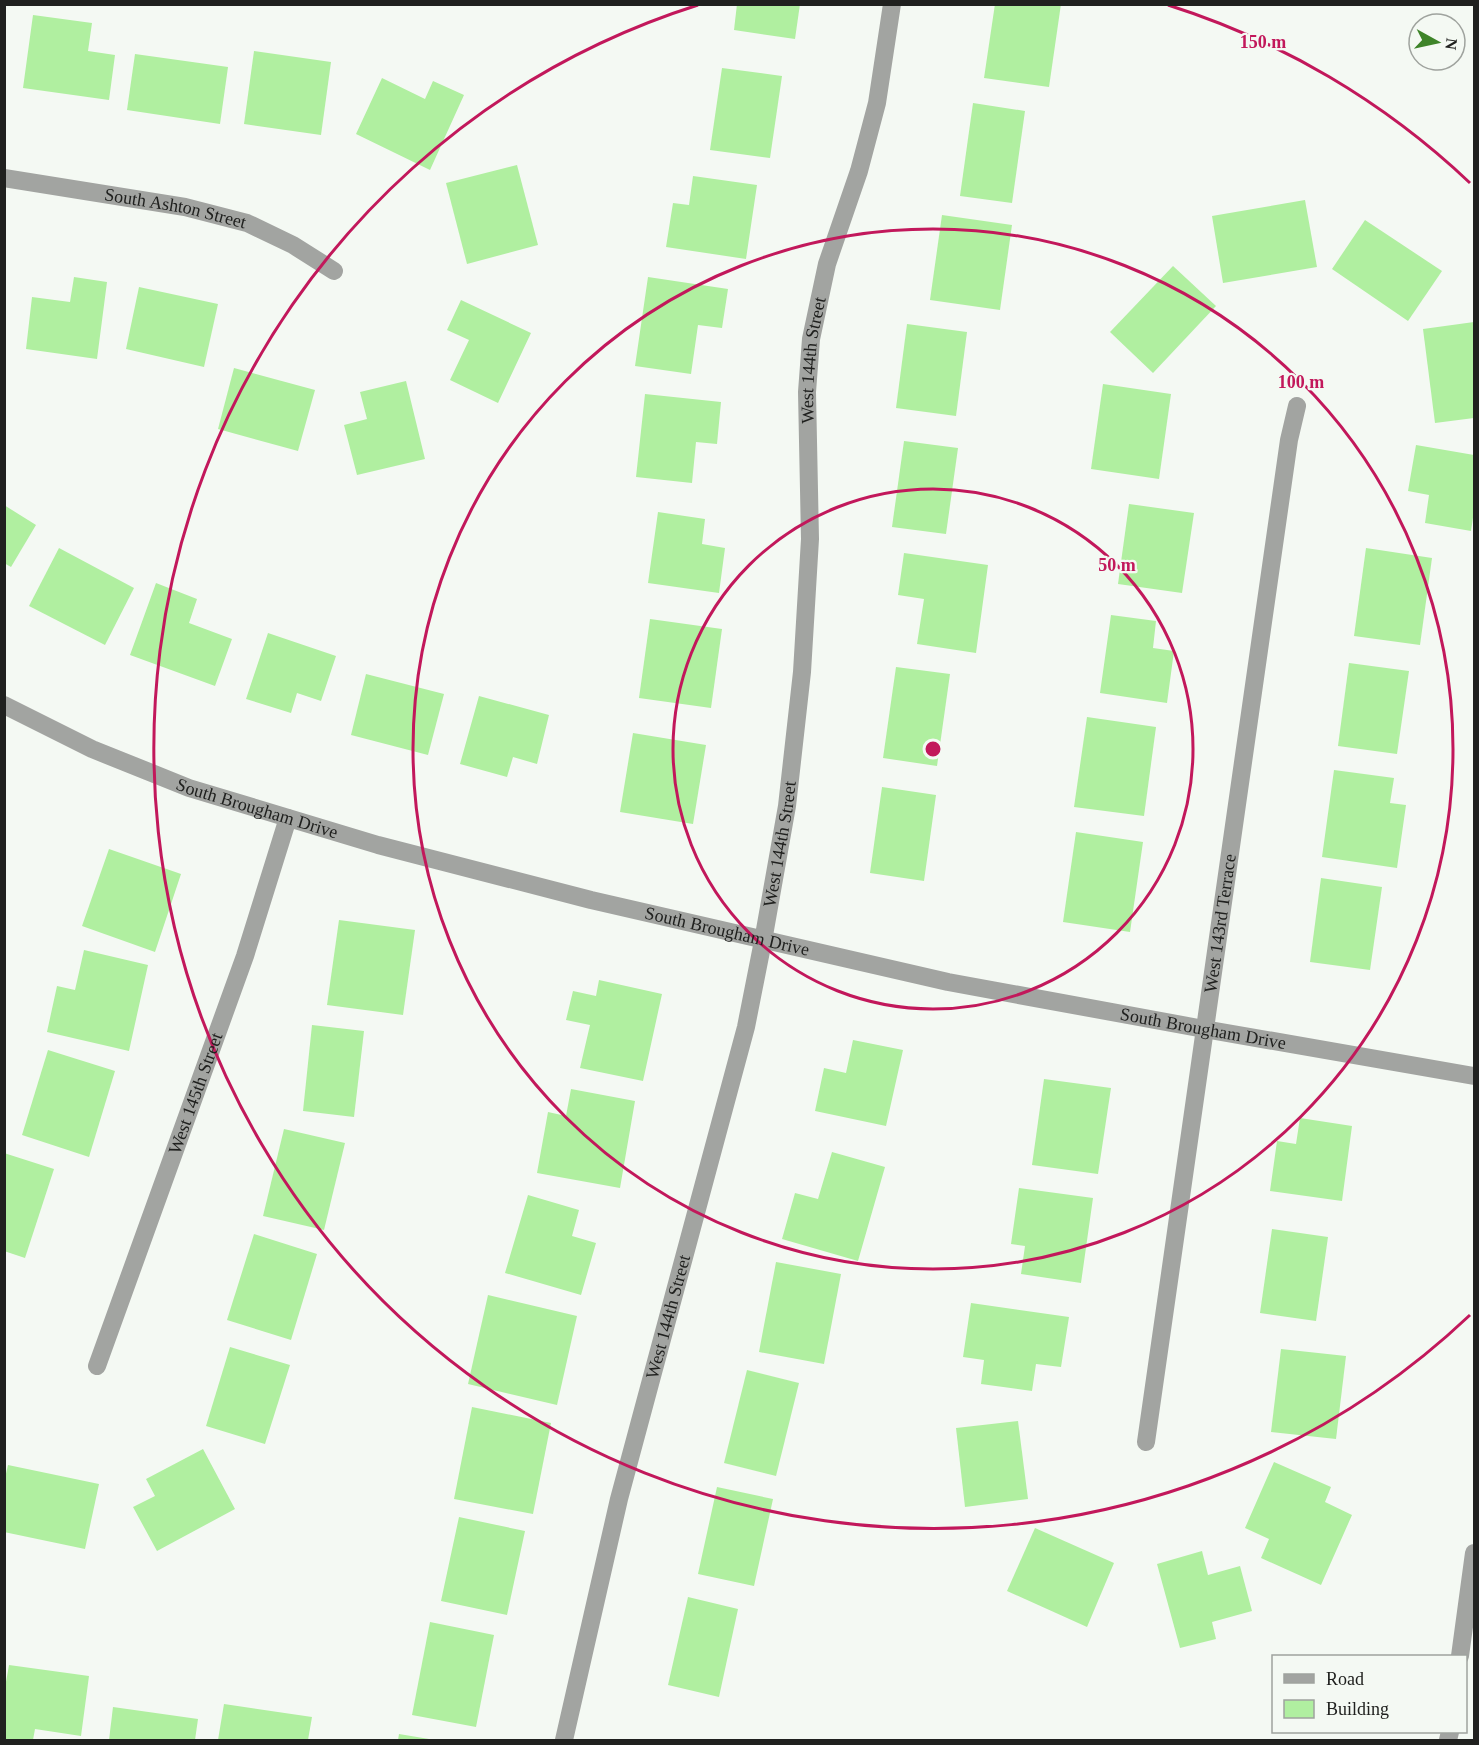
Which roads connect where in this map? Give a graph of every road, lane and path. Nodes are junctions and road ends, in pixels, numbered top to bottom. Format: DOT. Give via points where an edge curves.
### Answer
graph roads {
  1 [pos="892,4"];
  2 [pos="4,178"];
  3 [pos="334,271"];
  4 [pos="1297,406"];
  5 [pos="4,705"];
  6 [pos="288,818"];
  7 [pos="763,941"];
  8 [pos="1204,1029"];
  9 [pos="1474,1076"];
  10 [pos="97,1366"];
  11 [pos="1146,1442"];
  12 [pos="1474,1553"];
  13 [pos="1460,1655"];
  14 [pos="564,1740"];
  1 -- 7 [label="street, West 144th Street" via="877,103 827,264 812,339 807,392 810,539 802,672 787,806"];
  2 -- 3 [label="street, South Ashton Street" via="185,207 247,223"];
  4 -- 8 [label="street, West 143rd Terrace"];
  5 -- 6 [label="street, South Brougham Drive" via="92,749 189,788"];
  6 -- 7 [label="street, South Brougham Drive" via="378,846"];
  6 -- 10 [label="street, West 145th Street" via="245,956"];
  7 -- 8 [label="street, South Brougham Drive" via="948,982"];
  7 -- 14 [label="street, West 144th Street" via="746,1027 619,1499"];
  8 -- 9 [label="street, South Brougham Drive"];
  8 -- 11 [label="street, West 143rd Terrace"];
  12 -- 13 [label="street"];
}
